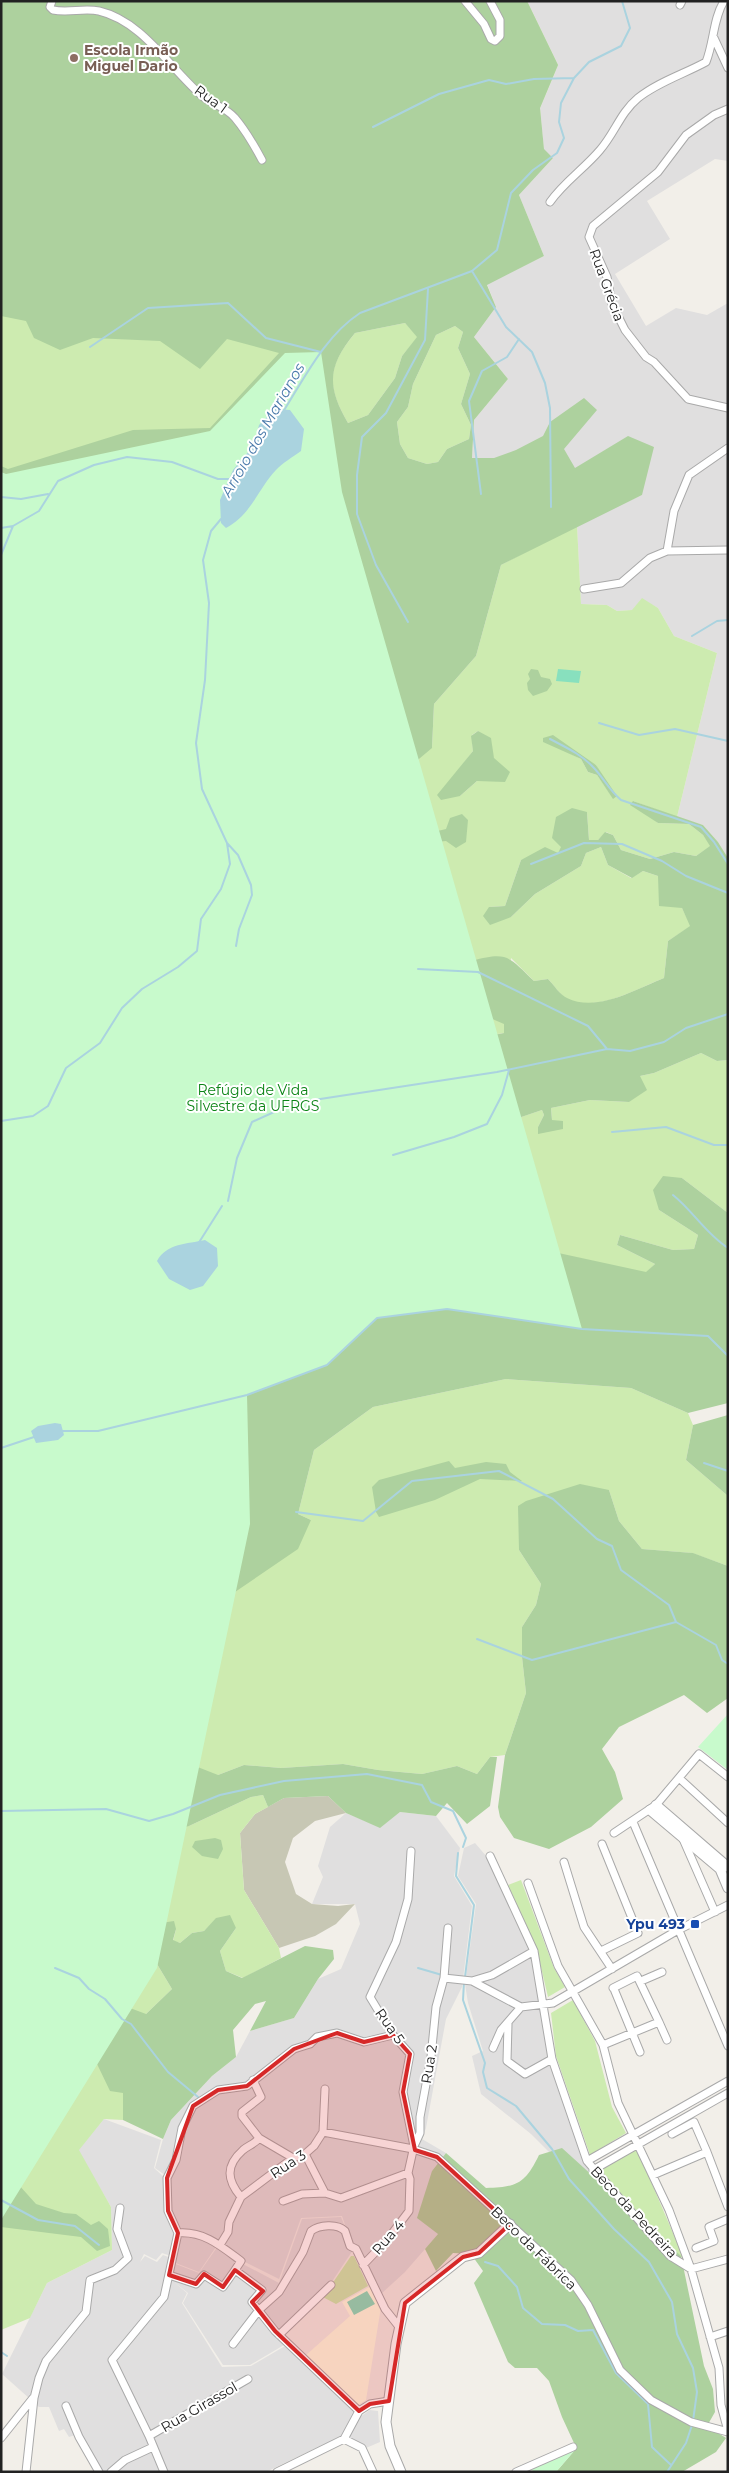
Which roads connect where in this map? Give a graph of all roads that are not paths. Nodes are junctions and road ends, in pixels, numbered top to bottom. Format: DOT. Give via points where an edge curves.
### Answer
graph roads {
  1 [pos="52,1"];
  2 [pos="465,1"];
  3 [pos="490,1"];
  4 [pos="724,1"];
  5 [pos="714,38"];
  6 [pos="728,68"];
  7 [pos="728,109"];
  8 [pos="262,160"];
  9 [pos="550,202"];
  10 [pos="728,408"];
  11 [pos="728,448"];
  12 [pos="728,550"];
  13 [pos="667,551"];
  14 [pos="584,589"];
  15 [pos="728,1777"];
  16 [pos="679,1778"];
  17 [pos="653,1807"];
  18 [pos="633,1822"];
  19 [pos="728,1823"];
  20 [pos="614,1833"];
  21 [pos="683,1838"];
  22 [pos="602,1844"];
  23 [pos="411,1851"];
  24 [pos="490,1856"];
  25 [pos="564,1862"];
  26 [pos="728,1867"];
  27 [pos="528,1883"];
  28 [pos="728,1888"];
  29 [pos="728,1905"];
  30 [pos="715,1912"];
  31 [pos="448,1928"];
  32 [pos="678,1930"];
  33 [pos="534,1951"];
  34 [pos="601,1951"];
  35 [pos="612,1969"];
  36 [pos="662,1972"];
  37 [pos="443,1977"];
  38 [pos="472,1981"];
  39 [pos="641,1981"];
  40 [pos="574,1992"];
  41 [pos="544,2006"];
  42 [pos="520,2007"];
  43 [pos="659,2022"];
  44 [pos="508,2024"];
  45 [pos="632,2033"];
  46 [pos="393,2035"];
  47 [pos="666,2040"];
  48 [pos="603,2045"];
  49 [pos="728,2046"];
  50 [pos="493,2048"];
  51 [pos="640,2052"];
  52 [pos="552,2059"];
  53 [pos="253,2080"];
  54 [pos="728,2080"];
  55 [pos="326,2089"];
  56 [pos="728,2093"];
  57 [pos="323,2132"];
  58 [pos="633,2134"];
  59 [pos="672,2134"];
  60 [pos="259,2138"];
  61 [pos="638,2144"];
  62 [pos="414,2148"];
  63 [pos="707,2152"];
  64 [pos="305,2154"];
  65 [pos="293,2158"];
  66 [pos="587,2161"];
  67 [pos="593,2170"];
  68 [pos="408,2173"];
  69 [pos="653,2175"];
  70 [pos="325,2193"];
  71 [pos="241,2198"];
  72 [pos="283,2201"];
  73 [pos="728,2207"];
  74 [pos="120,2208"];
  75 [pos="728,2219"];
  76 [pos="510,2224"];
  77 [pos="178,2233"];
  78 [pos="220,2245"];
  79 [pos="696,2248"];
  80 [pos="728,2259"];
  81 [pos="363,2265"];
  82 [pos="691,2269"];
  83 [pos="235,2270"];
  84 [pos="169,2274"];
  85 [pos="331,2286"];
  86 [pos="259,2310"];
  87 [pos="400,2328"];
  88 [pos="728,2331"];
  89 [pos="279,2335"];
  90 [pos="710,2337"];
  91 [pos="234,2344"];
  92 [pos="728,2365"];
  93 [pos="720,2368"];
  94 [pos="248,2379"];
  95 [pos="34,2398"];
  96 [pos="389,2401"];
  97 [pos="66,2406"];
  98 [pos="358,2411"];
  99 [pos="728,2431"];
  100 [pos="149,2436"];
  101 [pos="1,2438"];
  102 [pos="344,2439"];
  103 [pos="153,2447"];
  104 [pos="573,2448"];
  105 [pos="530,2469"];
  106 [pos="26,2472"];
  107 [pos="99,2472"];
  108 [pos="111,2472"];
  109 [pos="164,2472"];
  110 [pos="277,2472"];
  111 [pos="373,2472"];
  112 [pos="402,2472"];
  113 [pos="516,2472"];
  1 -- 8 [label="street, Rua 1" via="50,7 53,10 98,11 121,20 171,63 202,96 234,116"];
  2 -- 3 [label="street" via="495,41 500,36 500,20"];
  4 -- 5 [label="street" via="716,16"];
  5 -- 6 [label="street"];
  5 -- 9 [label="street" via="705,62 663,82 623,112 602,148 582,170 562,185"];
  7 -- 10 [label="street, Rua Grécia" via="686,135 658,172 593,226 589,237 607,277 612,304 625,330 641,350 688,399"];
  11 -- 13 [label="street" via="689,475 674,510"];
  12 -- 13 [label="street"];
  13 -- 14 [label="street" via="650,558 621,583"];
  15 -- 16 [label="street" via="699,1754"];
  16 -- 17 [label="street"];
  16 -- 19 [label="street"];
  17 -- 18 [label="street"];
  17 -- 21 [label="street"];
  17 -- 26 [label="street"];
  18 -- 20 [label="street"];
  18 -- 32 [label="street"];
  21 -- 28 [label="street" via="721,1870"];
  21 -- 30 [label="street"];
  22 -- 34 [label="street" via="638,1933"];
  23 -- 46 [label="street, Rua 5" via="408,1899 396,1942 370,1997"];
  24 -- 33 [label="street, Beco da Pedreira"];
  25 -- 34 [label="street" via="584,1928"];
  27 -- 40 [label="street" via="558,1966"];
  29 -- 30 [label="street"];
  30 -- 32 [label="street"];
  31 -- 37 [label="street, Rua 2"];
  32 -- 35 [label="street"];
  32 -- 49 [label="street"];
  33 -- 38 [label="street" via="492,1975"];
  33 -- 41 [label="street, Beco da Pedreira"];
  34 -- 35 [label="street"];
  35 -- 40 [label="street"];
  36 -- 39 [label="street"];
  37 -- 38 [label="street"];
  37 -- 62 [label="street, Rua 2" via="436,2007 420,2132"];
  38 -- 42 [label="street"];
  39 -- 43 [label="street"];
  39 -- 45 [label="street" via="636,1976 613,1988"];
  40 -- 41 [label="street"];
  40 -- 48 [label="street"];
  41 -- 42 [label="street"];
  41 -- 52 [label="street, Beco da Pedreira"];
  42 -- 44 [label="street"];
  43 -- 45 [label="street"];
  43 -- 47 [label="street"];
  44 -- 50 [label="street" via="501,2030"];
  44 -- 52 [label="street" via="507,2060 524,2074"];
  45 -- 48 [label="street"];
  45 -- 51 [label="street"];
  46 -- 53 [label="street" via="364,2042 337,2033 317,2037 310,2044 294,2049"];
  46 -- 62 [label="street, Rua 5" via="410,2054 403,2092"];
  48 -- 58 [label="street" via="618,2103"];
  52 -- 66 [label="street, Beco da Pedreira"];
  53 -- 60 [label="street" via="261,2097 241,2115"];
  53 -- 77 [label="street" via="247,2086 217,2090 193,2106 182,2128 176,2160 167,2178 168,2211"];
  54 -- 58 [label="street"];
  55 -- 57 [label="street"];
  56 -- 61 [label="street"];
  57 -- 62 [label="street"];
  57 -- 64 [label="street, Rua 3"];
  58 -- 61 [label="street"];
  58 -- 66 [label="street"];
  59 -- 63 [label="street" via="694,2122"];
  60 -- 65 [label="street"];
  60 -- 71 [label="street" via="244,2149 231,2166 232,2186"];
  61 -- 67 [label="street"];
  61 -- 69 [label="street"];
  62 -- 68 [label="street, Rua 4"];
  62 -- 76 [label="street, Beco da Fábrica" via="437,2157"];
  63 -- 69 [label="street"];
  63 -- 73 [label="street"];
  64 -- 65 [label="street, Rua 3"];
  64 -- 70 [label="street"];
  65 -- 71 [label="street, Rua 3"];
  66 -- 67 [label="street, Beco da Pedreira"];
  67 -- 82 [label="street, Beco da Pedreira" via="670,2256"];
  68 -- 70 [label="street" via="341,2198"];
  68 -- 81 [label="street, Rua 4" via="409,2211"];
  69 -- 82 [label="street"];
  70 -- 72 [label="street" via="302,2194"];
  71 -- 78 [label="street, Rua 3"];
  74 -- 95 [label="street" via="117,2229 128,2258 115,2270 90,2280 86,2312 46,2361"];
  75 -- 79 [label="street" via="709,2227 714,2241"];
  76 -- 87 [label="street" via="479,2253 464,2257 405,2303"];
  76 -- 99 [label="street, Beco da Fábrica" via="570,2280 588,2305 620,2370 651,2400 692,2423"];
  77 -- 78 [label="street" via="192,2232"];
  77 -- 84 [label="street"];
  78 -- 83 [label="street" via="241,2261"];
  80 -- 82 [label="street"];
  81 -- 86 [label="street" via="342,2227 314,2228 279,2292"];
  81 -- 87 [label="street" via="384,2309"];
  82 -- 90 [label="street"];
  83 -- 84 [label="street" via="223,2287 204,2275 196,2284"];
  83 -- 86 [label="street" via="262,2290 252,2302"];
  84 -- 100 [label="street" via="164,2297 112,2360"];
  85 -- 89 [label="street"];
  86 -- 89 [label="street"];
  86 -- 91 [label="street"];
  87 -- 96 [label="street"];
  88 -- 90 [label="street"];
  89 -- 98 [label="street"];
  90 -- 93 [label="street"];
  92 -- 93 [label="street"];
  93 -- 99 [label="street" via="721,2405"];
  94 -- 100 [label="street, Rua Girassol"];
  95 -- 101 [label="street"];
  95 -- 106 [label="street"];
  96 -- 98 [label="street" via="370,2404"];
  96 -- 112 [label="street" via="386,2422 390,2446"];
  97 -- 107 [label="street"];
  98 -- 102 [label="street"];
  100 -- 103 [label="street"];
  102 -- 110 [label="street"];
  102 -- 111 [label="street" via="362,2448"];
  103 -- 108 [label="street" via="125,2460"];
  103 -- 109 [label="street"];
  104 -- 105 [label="street"];
  105 -- 113 [label="street"];
}
